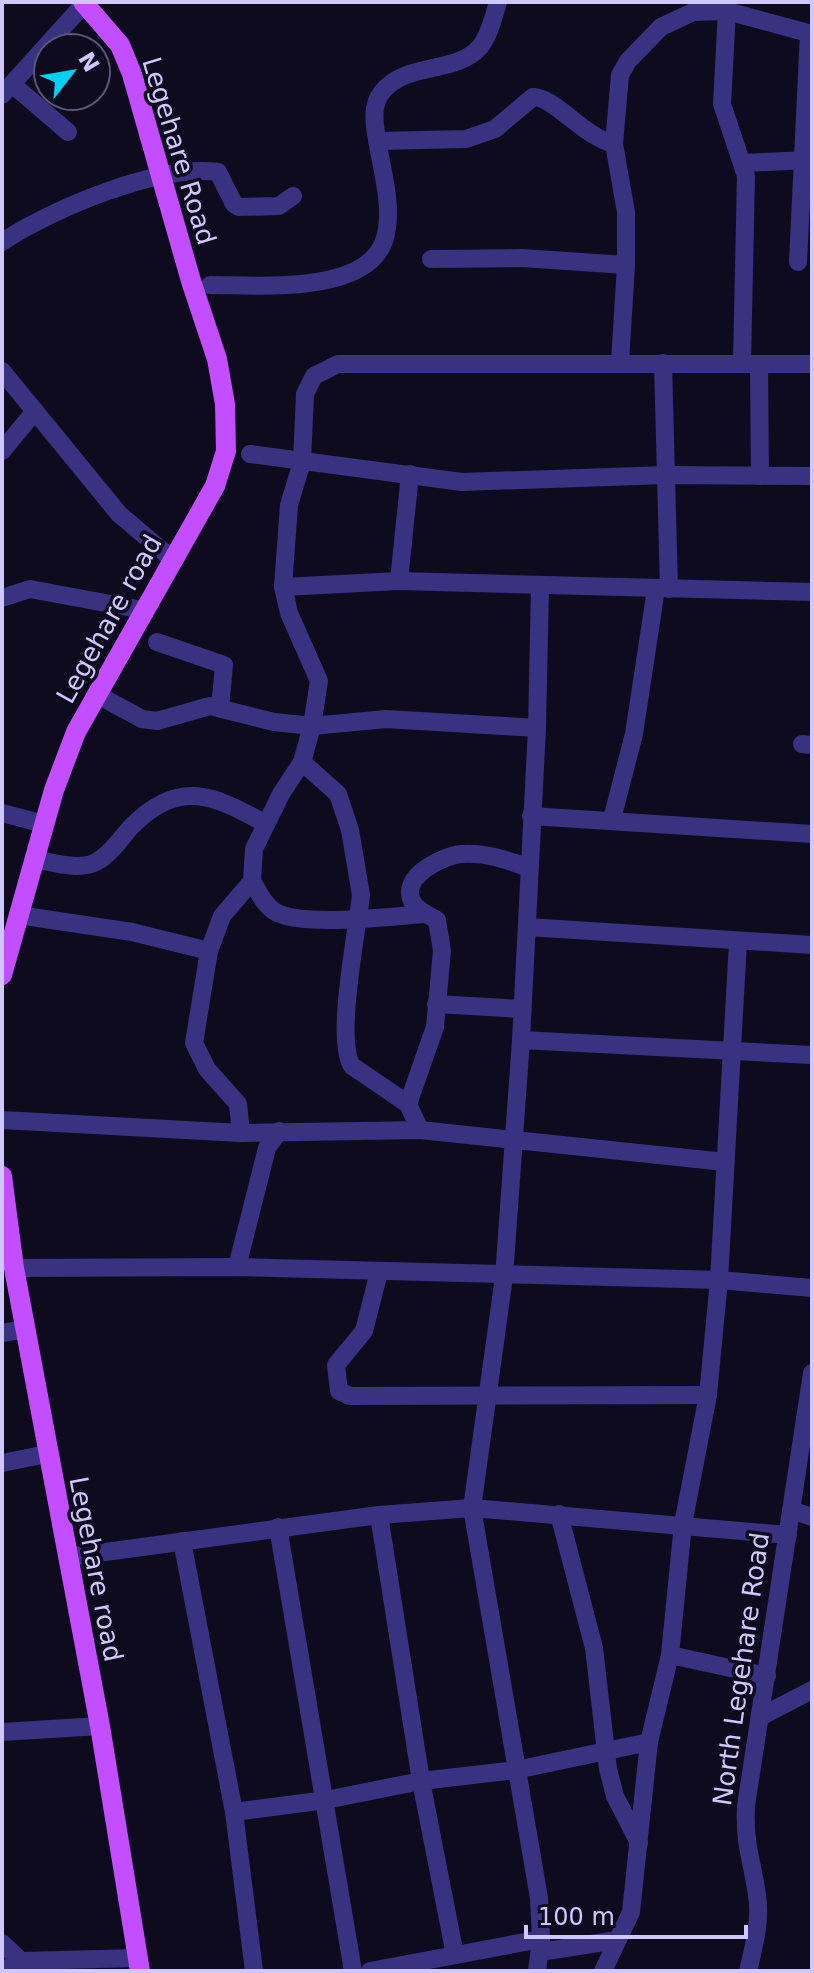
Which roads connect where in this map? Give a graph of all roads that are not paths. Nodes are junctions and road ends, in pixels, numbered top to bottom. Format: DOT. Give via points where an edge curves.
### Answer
graph roads {
  1 [pos="498,2"];
  2 [pos="84,3"];
  3 [pos="727,11"];
  4 [pos="810,34"];
  5 [pos="7,89"];
  6 [pos="68,132"];
  7 [pos="377,141"];
  8 [pos="614,144"];
  9 [pos="807,160"];
  10 [pos="742,163"];
  11 [pos="159,174"];
  12 [pos="293,196"];
  13 [pos="2,242"];
  14 [pos="431,259"];
  15 [pos="798,262"];
  16 [pos="626,265"];
  17 [pos="198,285"];
  18 [pos="620,362"];
  19 [pos="663,363"];
  20 [pos="750,363"];
  21 [pos="812,364"];
  22 [pos="2,371"];
  23 [pos="35,411"];
  24 [pos="2,451"];
  25 [pos="250,454"];
  26 [pos="297,462"];
  27 [pos="410,474"];
  28 [pos="666,475"];
  29 [pos="760,476"];
  30 [pos="812,476"];
  31 [pos="171,558"];
  32 [pos="399,581"];
  33 [pos="540,586"];
  34 [pos="283,587"];
  35 [pos="663,589"];
  36 [pos="812,592"];
  37 [pos="2,598"];
  38 [pos="143,610"];
  39 [pos="157,642"];
  40 [pos="96,694"];
  41 [pos="220,708"];
  42 [pos="312,726"];
  43 [pos="537,728"];
  44 [pos="302,762"];
  45 [pos="2,813"];
  46 [pos="531,816"];
  47 [pos="612,819"];
  48 [pos="44,824"];
  49 [pos="266,824"];
  50 [pos="812,834"];
  51 [pos="35,859"];
  52 [pos="529,868"];
  53 [pos="252,881"];
  54 [pos="425,914"];
  55 [pos="18,915"];
  56 [pos="359,918"];
  57 [pos="527,927"];
  58 [pos="738,942"];
  59 [pos="812,945"];
  60 [pos="209,951"];
  61 [pos="2,975"];
  62 [pos="436,1004"];
  63 [pos="522,1009"];
  64 [pos="521,1040"];
  65 [pos="734,1052"];
  66 [pos="812,1055"];
  67 [pos="408,1104"];
  68 [pos="2,1120"];
  69 [pos="420,1130"];
  70 [pos="279,1131"];
  71 [pos="241,1133"];
  72 [pos="512,1141"];
  73 [pos="725,1162"];
  74 [pos="2,1176"];
  75 [pos="8,1261"];
  76 [pos="237,1267"];
  77 [pos="379,1272"];
  78 [pos="504,1277"];
  79 [pos="719,1280"];
  80 [pos="812,1288"];
  81 [pos="26,1329"];
  82 [pos="2,1333"];
  83 [pos="812,1373"];
  84 [pos="487,1395"];
  85 [pos="708,1395"];
  86 [pos="47,1454"];
  87 [pos="2,1463"];
  88 [pos="472,1508"];
  89 [pos="791,1510"];
  90 [pos="559,1514"];
  91 [pos="379,1515"];
  92 [pos="812,1517"];
  93 [pos="683,1524"];
  94 [pos="278,1527"];
  95 [pos="788,1535"];
  96 [pos="182,1541"];
  97 [pos="68,1557"];
  98 [pos="670,1655"];
  99 [pos="767,1676"];
  100 [pos="812,1690"];
  101 [pos="762,1716"];
  102 [pos="100,1726"];
  103 [pos="2,1732"];
  104 [pos="649,1742"];
  105 [pos="607,1750"];
  106 [pos="516,1770"];
  107 [pos="421,1781"];
  108 [pos="326,1800"];
  109 [pos="234,1812"];
  110 [pos="641,1846"];
  111 [pos="617,1940"];
  112 [pos="2,1943"];
  113 [pos="540,1945"];
  114 [pos="455,1955"];
  115 [pos="21,1961"];
  116 [pos="139,1964"];
  117 [pos="2,1971"];
  118 [pos="254,1971"];
  119 [pos="353,1971"];
  120 [pos="370,1971"];
  121 [pos="537,1971"];
  122 [pos="603,1971"];
  123 [pos="748,1971"];
  1 -- 7 [label="street" via="478,49 464,59 397,78 380,94 373,112"];
  2 -- 5 [label="street"];
  2 -- 11 [label="main road, Legehare Road" via="120,45"];
  3 -- 4 [label="street"];
  3 -- 8 [label="street" via="676,19 628,61 620,75"];
  3 -- 10 [label="street" via="722,104"];
  4 -- 9 [label="street"];
  5 -- 6 [label="street"];
  7 -- 8 [label="street" via="466,139 495,129 526,102 540,97 593,138"];
  7 -- 17 [label="street" via="388,198 385,238 372,262 325,281"];
  8 -- 16 [label="street" via="626,212"];
  9 -- 10 [label="street"];
  9 -- 15 [label="street"];
  10 -- 20 [label="street"];
  11 -- 12 [label="street" via="218,172 239,207 279,206"];
  11 -- 13 [label="street" via="45,217"];
  11 -- 17 [label="main road, Legehare Road"];
  14 -- 16 [label="street"];
  16 -- 18 [label="street"];
  17 -- 31 [label="main road, Legehare road" via="225,404 226,451 215,486"];
  18 -- 19 [label="street"];
  18 -- 26 [label="street" via="338,364 314,376 305,394"];
  19 -- 20 [label="street"];
  19 -- 28 [label="street"];
  20 -- 21 [label="street"];
  20 -- 29 [label="street"];
  22 -- 23 [label="street"];
  23 -- 24 [label="street"];
  23 -- 31 [label="street" via="119,514"];
  25 -- 26 [label="street"];
  26 -- 27 [label="street"];
  26 -- 34 [label="street"];
  27 -- 28 [label="street" via="515,483"];
  27 -- 32 [label="street"];
  28 -- 29 [label="street"];
  28 -- 35 [label="street"];
  29 -- 30 [label="street"];
  31 -- 38 [label="main road, Legehare road"];
  32 -- 33 [label="street"];
  32 -- 34 [label="street"];
  33 -- 35 [label="street"];
  33 -- 43 [label="street"];
  34 -- 42 [label="street" via="319,681"];
  35 -- 36 [label="street"];
  35 -- 47 [label="street"];
  37 -- 38 [label="street" via="30,589"];
  38 -- 40 [label="main road, Legehare road"];
  39 -- 41 [label="street" via="224,665"];
  40 -- 41 [label="street" via="142,719 157,721 199,708"];
  40 -- 48 [label="main road, Legehare road" via="76,732"];
  41 -- 42 [label="street"];
  42 -- 43 [label="street" via="386,719"];
  42 -- 44 [label="street"];
  43 -- 46 [label="street"];
  44 -- 49 [label="street"];
  44 -- 56 [label="street" via="338,794 346,811 360,875"];
  45 -- 48 [label="street"];
  46 -- 47 [label="street"];
  46 -- 52 [label="street"];
  47 -- 50 [label="street"];
  48 -- 51 [label="main road, Legehare road"];
  49 -- 51 [label="street" via="212,796 178,799 144,815 96,863"];
  49 -- 53 [label="street" via="254,849"];
  51 -- 55 [label="main road, Legehare road"];
  52 -- 54 [label="street" via="496,855 438,859 416,880 410,896"];
  52 -- 57 [label="street"];
  53 -- 56 [label="street" via="270,907 285,916"];
  53 -- 60 [label="street" via="222,916"];
  54 -- 56 [label="street"];
  54 -- 62 [label="street" via="437,920 441,931"];
  55 -- 60 [label="street" via="132,932"];
  55 -- 61 [label="main road, Legehare road"];
  56 -- 67 [label="street" via="346,1056 352,1066"];
  57 -- 58 [label="street"];
  57 -- 63 [label="street"];
  58 -- 59 [label="street"];
  58 -- 65 [label="street"];
  60 -- 71 [label="street" via="194,1043 207,1069 238,1104"];
  62 -- 63 [label="street"];
  62 -- 67 [label="street" via="435,1027"];
  63 -- 64 [label="street"];
  64 -- 65 [label="street"];
  64 -- 72 [label="street"];
  65 -- 66 [label="street"];
  65 -- 73 [label="street"];
  67 -- 69 [label="street"];
  68 -- 71 [label="street"];
  69 -- 70 [label="street"];
  69 -- 72 [label="street"];
  70 -- 71 [label="street"];
  70 -- 76 [label="street" via="267,1148"];
  72 -- 73 [label="street"];
  72 -- 78 [label="street"];
  73 -- 79 [label="street"];
  74 -- 75 [label="main road, Legehare road"];
  75 -- 76 [label="street"];
  75 -- 81 [label="main road, Legehare road"];
  76 -- 77 [label="street"];
  77 -- 78 [label="street"];
  77 -- 84 [label="street" via="364,1331 336,1365 339,1391 362,1397"];
  78 -- 79 [label="street"];
  78 -- 84 [label="street"];
  79 -- 80 [label="street"];
  79 -- 85 [label="street"];
  81 -- 82 [label="street"];
  81 -- 86 [label="main road, Legehare road"];
  83 -- 89 [label="street, North Legehare Road"];
  84 -- 85 [label="street"];
  84 -- 88 [label="street"];
  85 -- 93 [label="street"];
  86 -- 87 [label="street"];
  86 -- 97 [label="main road, Legehare road"];
  88 -- 90 [label="street"];
  88 -- 91 [label="street"];
  88 -- 106 [label="street"];
  89 -- 92 [label="street"];
  89 -- 95 [label="street, North Legehare Road"];
  90 -- 93 [label="street"];
  90 -- 105 [label="street" via="594,1648"];
  91 -- 94 [label="street"];
  91 -- 107 [label="street"];
  93 -- 95 [label="street"];
  93 -- 98 [label="street"];
  94 -- 96 [label="street"];
  94 -- 108 [label="street"];
  95 -- 99 [label="street, North Legehare Road"];
  96 -- 97 [label="street"];
  96 -- 109 [label="street"];
  97 -- 102 [label="main road, Legehare road"];
  98 -- 99 [label="street"];
  98 -- 104 [label="street"];
  99 -- 101 [label="street, North Legehare Road"];
  100 -- 101 [label="street"];
  101 -- 123 [label="street, North Legehare Road" via="744,1842 758,1907"];
  102 -- 103 [label="street"];
  102 -- 116 [label="main road, Legehare road"];
  104 -- 105 [label="street"];
  104 -- 110 [label="street"];
  105 -- 106 [label="street"];
  105 -- 110 [label="street" via="615,1796"];
  106 -- 107 [label="street"];
  106 -- 113 [label="street" via="539,1898"];
  107 -- 108 [label="street"];
  107 -- 114 [label="street"];
  108 -- 109 [label="street"];
  108 -- 119 [label="street"];
  109 -- 118 [label="street"];
  110 -- 111 [label="street" via="631,1912"];
  111 -- 113 [label="street"];
  111 -- 122 [label="street"];
  112 -- 115 [label="street"];
  113 -- 114 [label="street"];
  113 -- 121 [label="street"];
  114 -- 120 [label="street"];
  115 -- 116 [label="street"];
  115 -- 117 [label="street"];
}
